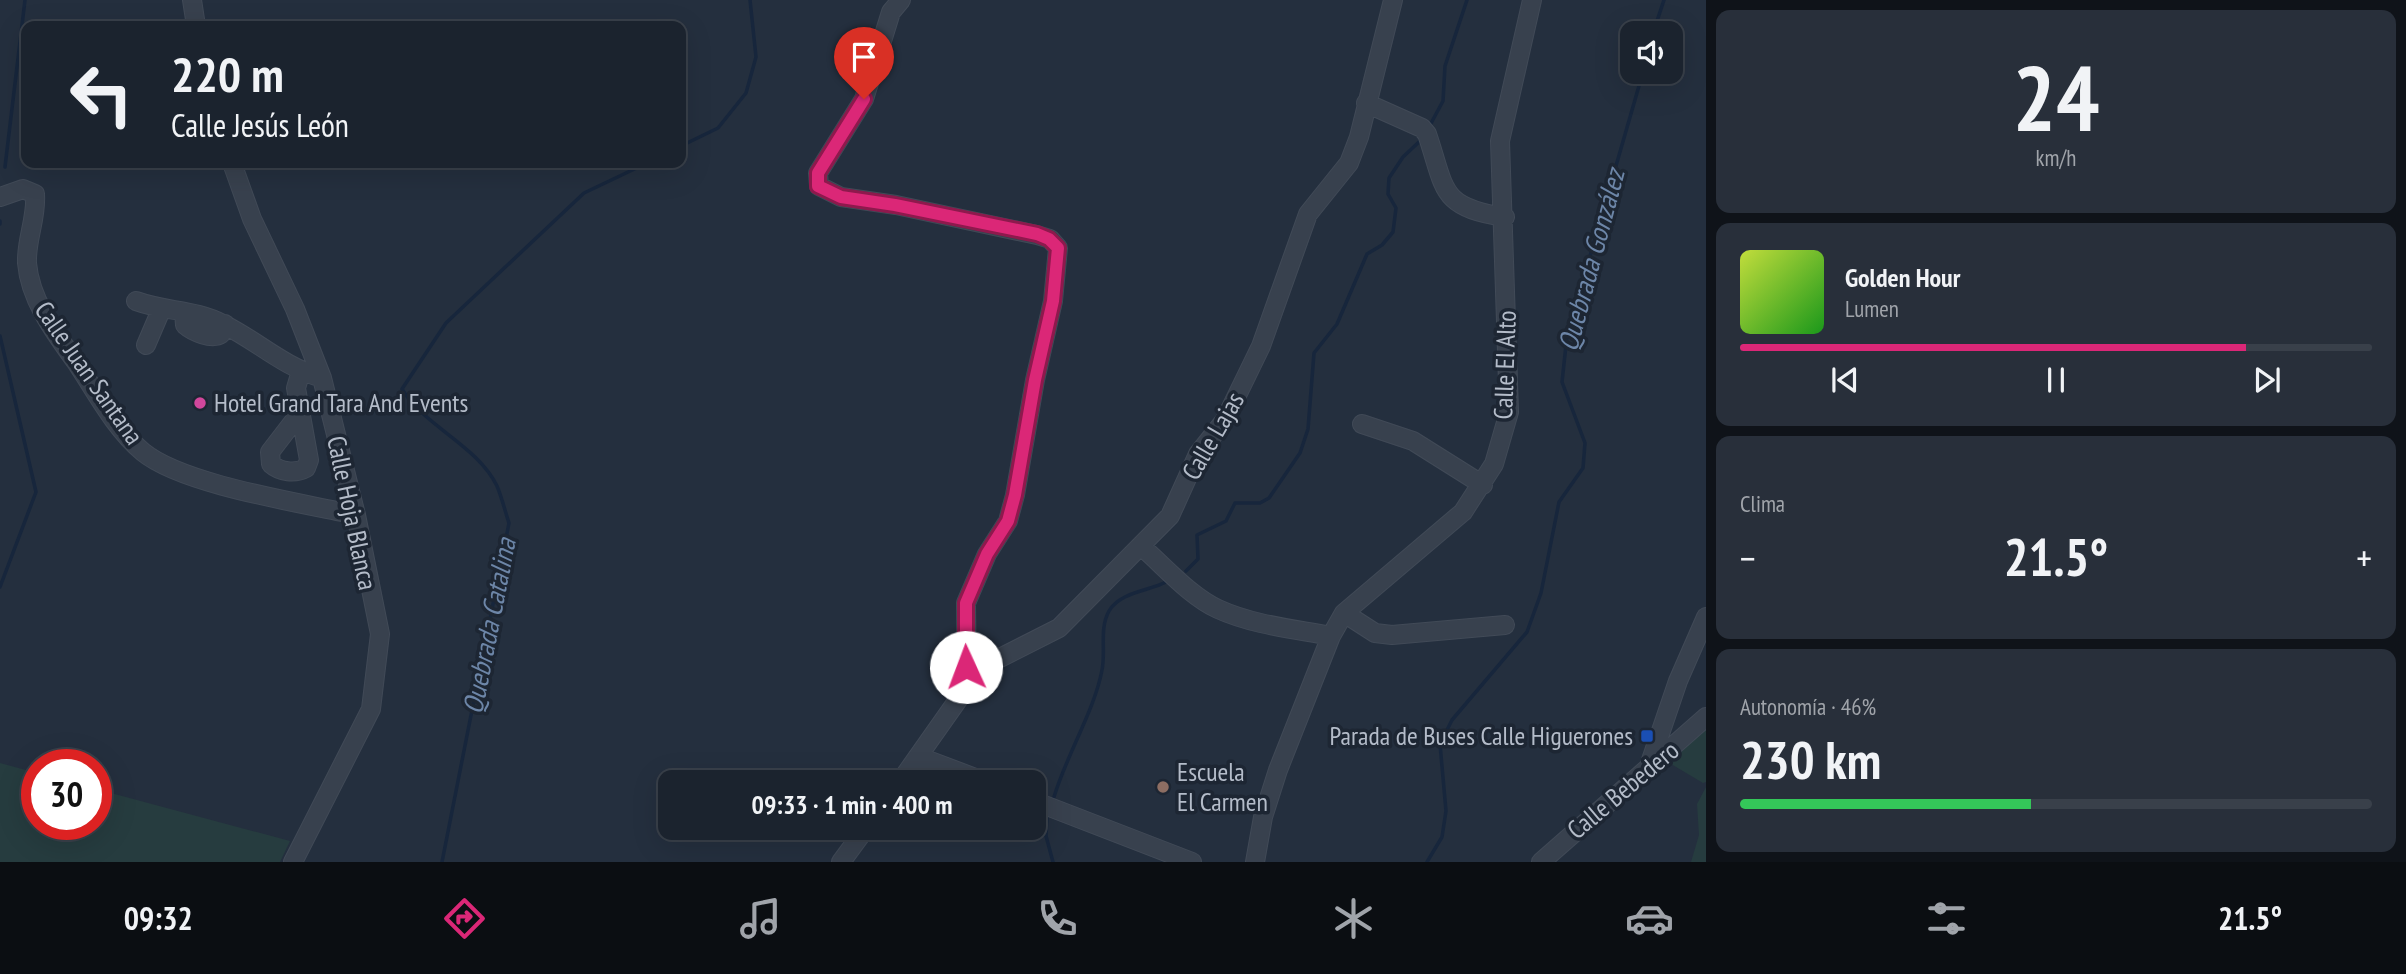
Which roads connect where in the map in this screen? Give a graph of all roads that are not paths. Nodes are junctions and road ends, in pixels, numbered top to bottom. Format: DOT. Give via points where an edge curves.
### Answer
graph roads {
  1 [pos="192,0"];
  2 [pos="901,0"];
  3 [pos="1394,0"];
  4 [pos="1532,0"];
  5 [pos="195,21"];
  6 [pos="1366,103"];
  7 [pos="234,168"];
  8 [pos="0,197"];
  9 [pos="1505,217"];
  10 [pos="135,301"];
  11 [pos="161,310"];
  12 [pos="146,345"];
  13 [pos="301,371"];
  14 [pos="322,378"];
  15 [pos="300,412"];
  16 [pos="1362,424"];
  17 [pos="1483,485"];
  18 [pos="356,515"];
  19 [pos="1142,547"];
  20 [pos="1344,613"];
  21 [pos="1706,617"];
  22 [pos="1505,625"];
  23 [pos="1331,636"];
  24 [pos="967,687"];
  25 [pos="1706,718"];
  26 [pos="920,757"];
  27 [pos="910,770"];
  28 [pos="954,770"];
  29 [pos="1648,770"];
  30 [pos="1046,806"];
  31 [pos="857,840"];
  32 [pos="293,862"];
  33 [pos="841,862"];
  34 [pos="1192,862"];
  35 [pos="1255,862"];
  36 [pos="1541,862"];
  1 -- 5 [label="street"];
  2 -- 24 [label="street" via="891,12 864,99 818,173 818,186 841,197 1037,234 1058,248 1053,301 1015,495 1008,521 987,554 966,603"];
  3 -- 6 [label="street, Calle Lajas"];
  4 -- 9 [label="street, Calle El Alto" via="1500,141"];
  6 -- 9 [label="street" via="1422,128 1443,187 1461,206"];
  6 -- 19 [label="street, Calle Lajas" via="1349,163 1308,214 1261,346 1225,420 1198,454 1170,516"];
  7 -- 14 [label="street, Calle Hoja Blanca"];
  8 -- 18 [label="street, Calle Juan Santana" via="23,190 35,194 27,262 34,293 82,372 140,450 182,474"];
  9 -- 17 [label="street, Calle El Alto" via="1509,412"];
  10 -- 11 [label="street"];
  11 -- 12 [label="street"];
  11 -- 13 [label="street" via="196,312 225,324"];
  13 -- 14 [label="street"];
  13 -- 15 [label="street" via="296,388"];
  14 -- 18 [label="street, Calle Hoja Blanca"];
  16 -- 17 [label="street" via="1413,441"];
  17 -- 20 [label="street, Calle El Alto" via="1463,512"];
  18 -- 32 [label="street, Calle Hoja Blanca" via="380,634 376,682 371,709"];
  19 -- 23 [label="street" via="1218,609 1274,626"];
  19 -- 24 [label="street, Calle Lajas" via="1059,628 990,663"];
  20 -- 22 [label="street" via="1375,633 1392,635"];
  20 -- 23 [label="street, Calle El Alto"];
  21 -- 29 [label="street"];
  23 -- 35 [label="street, Calle El Alto" via="1278,770"];
  24 -- 26 [label="street, Calle Lajas"];
  25 -- 29 [label="street, Calle Bebedero"];
  26 -- 27 [label="street, Calle Lajas"];
  26 -- 28 [label="street"];
  29 -- 36 [label="street, Calle Bebedero"];
  30 -- 34 [label="street"];
  31 -- 33 [label="street"];
}
